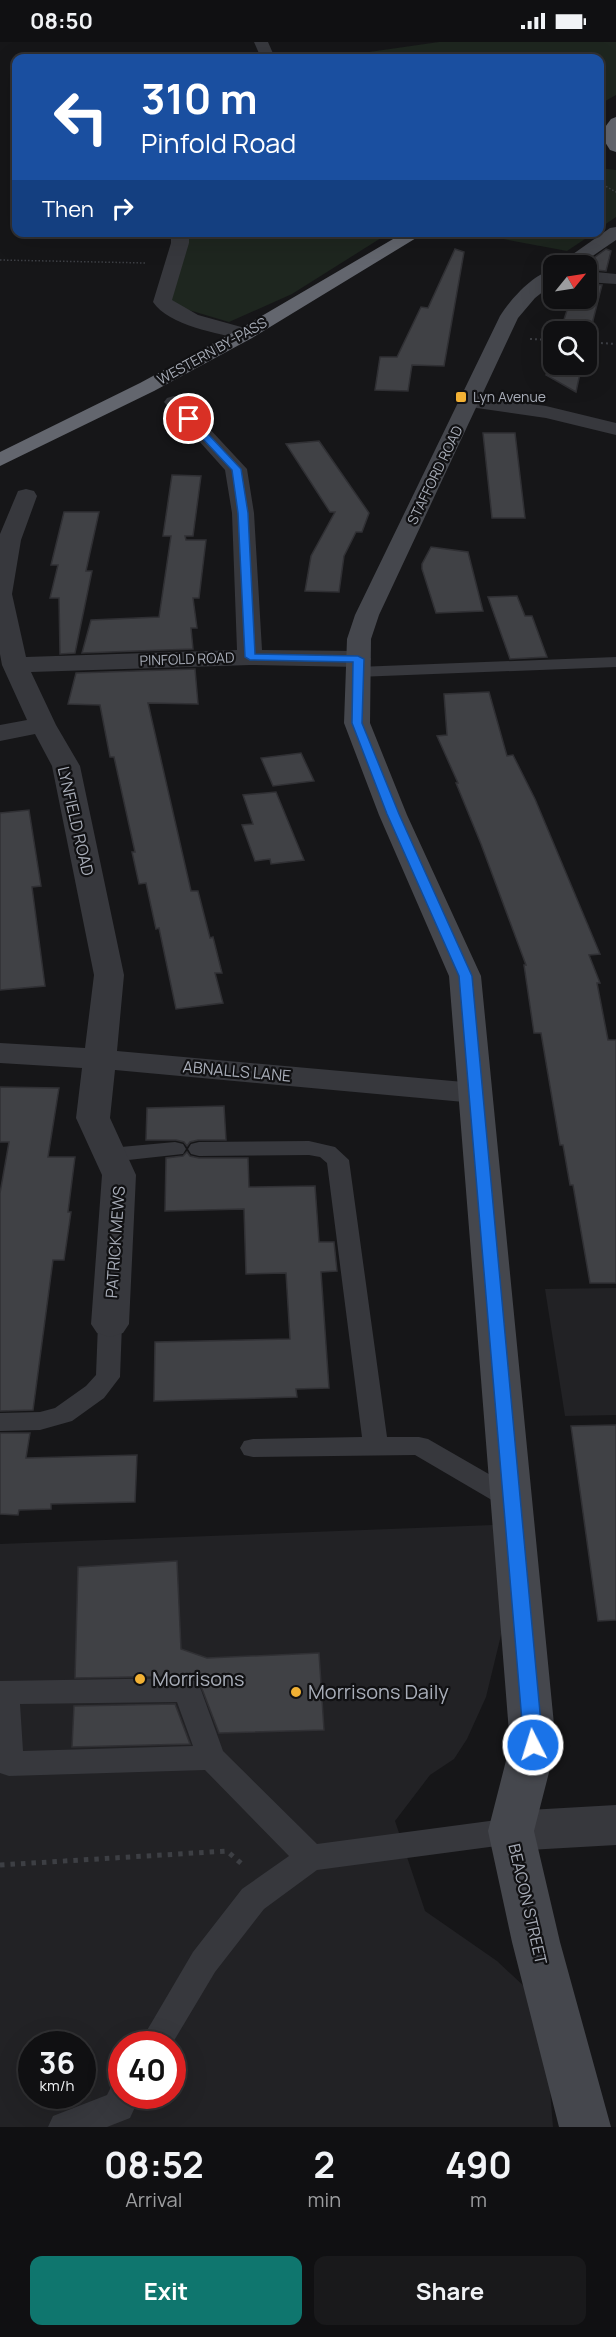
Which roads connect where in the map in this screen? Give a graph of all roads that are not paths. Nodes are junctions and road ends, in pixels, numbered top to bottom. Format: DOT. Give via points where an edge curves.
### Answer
graph roads {
  1 [pos="616,122"];
  2 [pos="616,147"];
  3 [pos="616,232"];
  4 [pos="180,237"];
  5 [pos="410,237"];
  6 [pos="582,255"];
  7 [pos="597,277"];
  8 [pos="616,279"];
  9 [pos="543,282"];
  10 [pos="245,334"];
  11 [pos="174,402"];
  12 [pos="470,402"];
  13 [pos="616,429"];
  14 [pos="0,460"];
  15 [pos="26,496"];
  16 [pos="4,540"];
  17 [pos="0,594"];
  18 [pos="250,657"];
  19 [pos="616,663"];
  20 [pos="15,665"];
  21 [pos="357,666"];
  22 [pos="43,725"];
  23 [pos="0,733"];
  24 [pos="0,1053"];
  25 [pos="100,1059"];
  26 [pos="475,1094"];
  27 [pos="175,1149"];
  28 [pos="199,1149"];
  29 [pos="110,1155"];
  30 [pos="110,1324"];
  31 [pos="0,1422"];
  32 [pos="376,1447"];
  33 [pos="253,1448"];
  34 [pos="511,1499"];
  35 [pos="2,1693"];
  36 [pos="211,1758"];
  37 [pos="616,1825"];
  38 [pos="511,1831"];
  39 [pos="311,1858"];
  40 [pos="163,2031"];
  41 [pos="113,2109"];
  42 [pos="65,2127"];
  43 [pos="585,2127"];
  1 -- 2 [label="highway" via="607,133"];
  3 -- 6 [label="street"];
  4 -- 10 [label="street" via="162,302 178,315"];
  5 -- 10 [label="highway, WESTERN BY-PASS"];
  7 -- 8 [label="street"];
  9 -- 12 [label="street, STAFFORD ROAD" via="509,316"];
  10 -- 14 [label="highway, WESTERN BY-PASS"];
  11 -- 18 [label="street" via="236,469 243,513"];
  12 -- 13 [label="street" via="546,412"];
  12 -- 21 [label="street, STAFFORD ROAD" via="367,615 359,639"];
  15 -- 16 [label="street, LYNFIELD ROAD"];
  16 -- 17 [label="street, LYNFIELD ROAD"];
  17 -- 20 [label="street, LYNFIELD ROAD"];
  18 -- 20 [label="street, PINFOLD ROAD"];
  18 -- 21 [label="street, PINFOLD ROAD"];
  19 -- 21 [label="lane"];
  20 -- 22 [label="street, LYNFIELD ROAD"];
  21 -- 26 [label="street, BEACON STREET" via="357,723 465,976"];
  22 -- 23 [label="street"];
  22 -- 25 [label="street, LYNFIELD ROAD" via="66,766 109,975"];
  24 -- 25 [label="street, ABNALLS LANE"];
  25 -- 26 [label="street, ABNALLS LANE"];
  25 -- 29 [label="street, PATRICK MEWS" via="93,1118"];
  26 -- 34 [label="street, BEACON STREET"];
  27 -- 29 [label="lane"];
  28 -- 32 [label="lane" via="309,1148 327,1152 338,1160"];
  29 -- 30 [label="street, PATRICK MEWS" via="119,1175"];
  30 -- 31 [label="lane" via="108,1377 95,1392 63,1415 40,1421"];
  32 -- 33 [label="lane"];
  32 -- 34 [label="lane" via="419,1446"];
  34 -- 38 [label="street, BEACON STREET" via="533,1745"];
  35 -- 36 [label="lane" via="188,1690"];
  35 -- 36 [label="lane" via="9,1764"];
  36 -- 39 [label="lane"];
  37 -- 38 [label="street"];
  38 -- 39 [label="lane"];
  38 -- 43 [label="street, BEACON STREET"];
  39 -- 40 [label="lane" via="253,1899 204,1962"];
  41 -- 42 [label="lane"];
}
